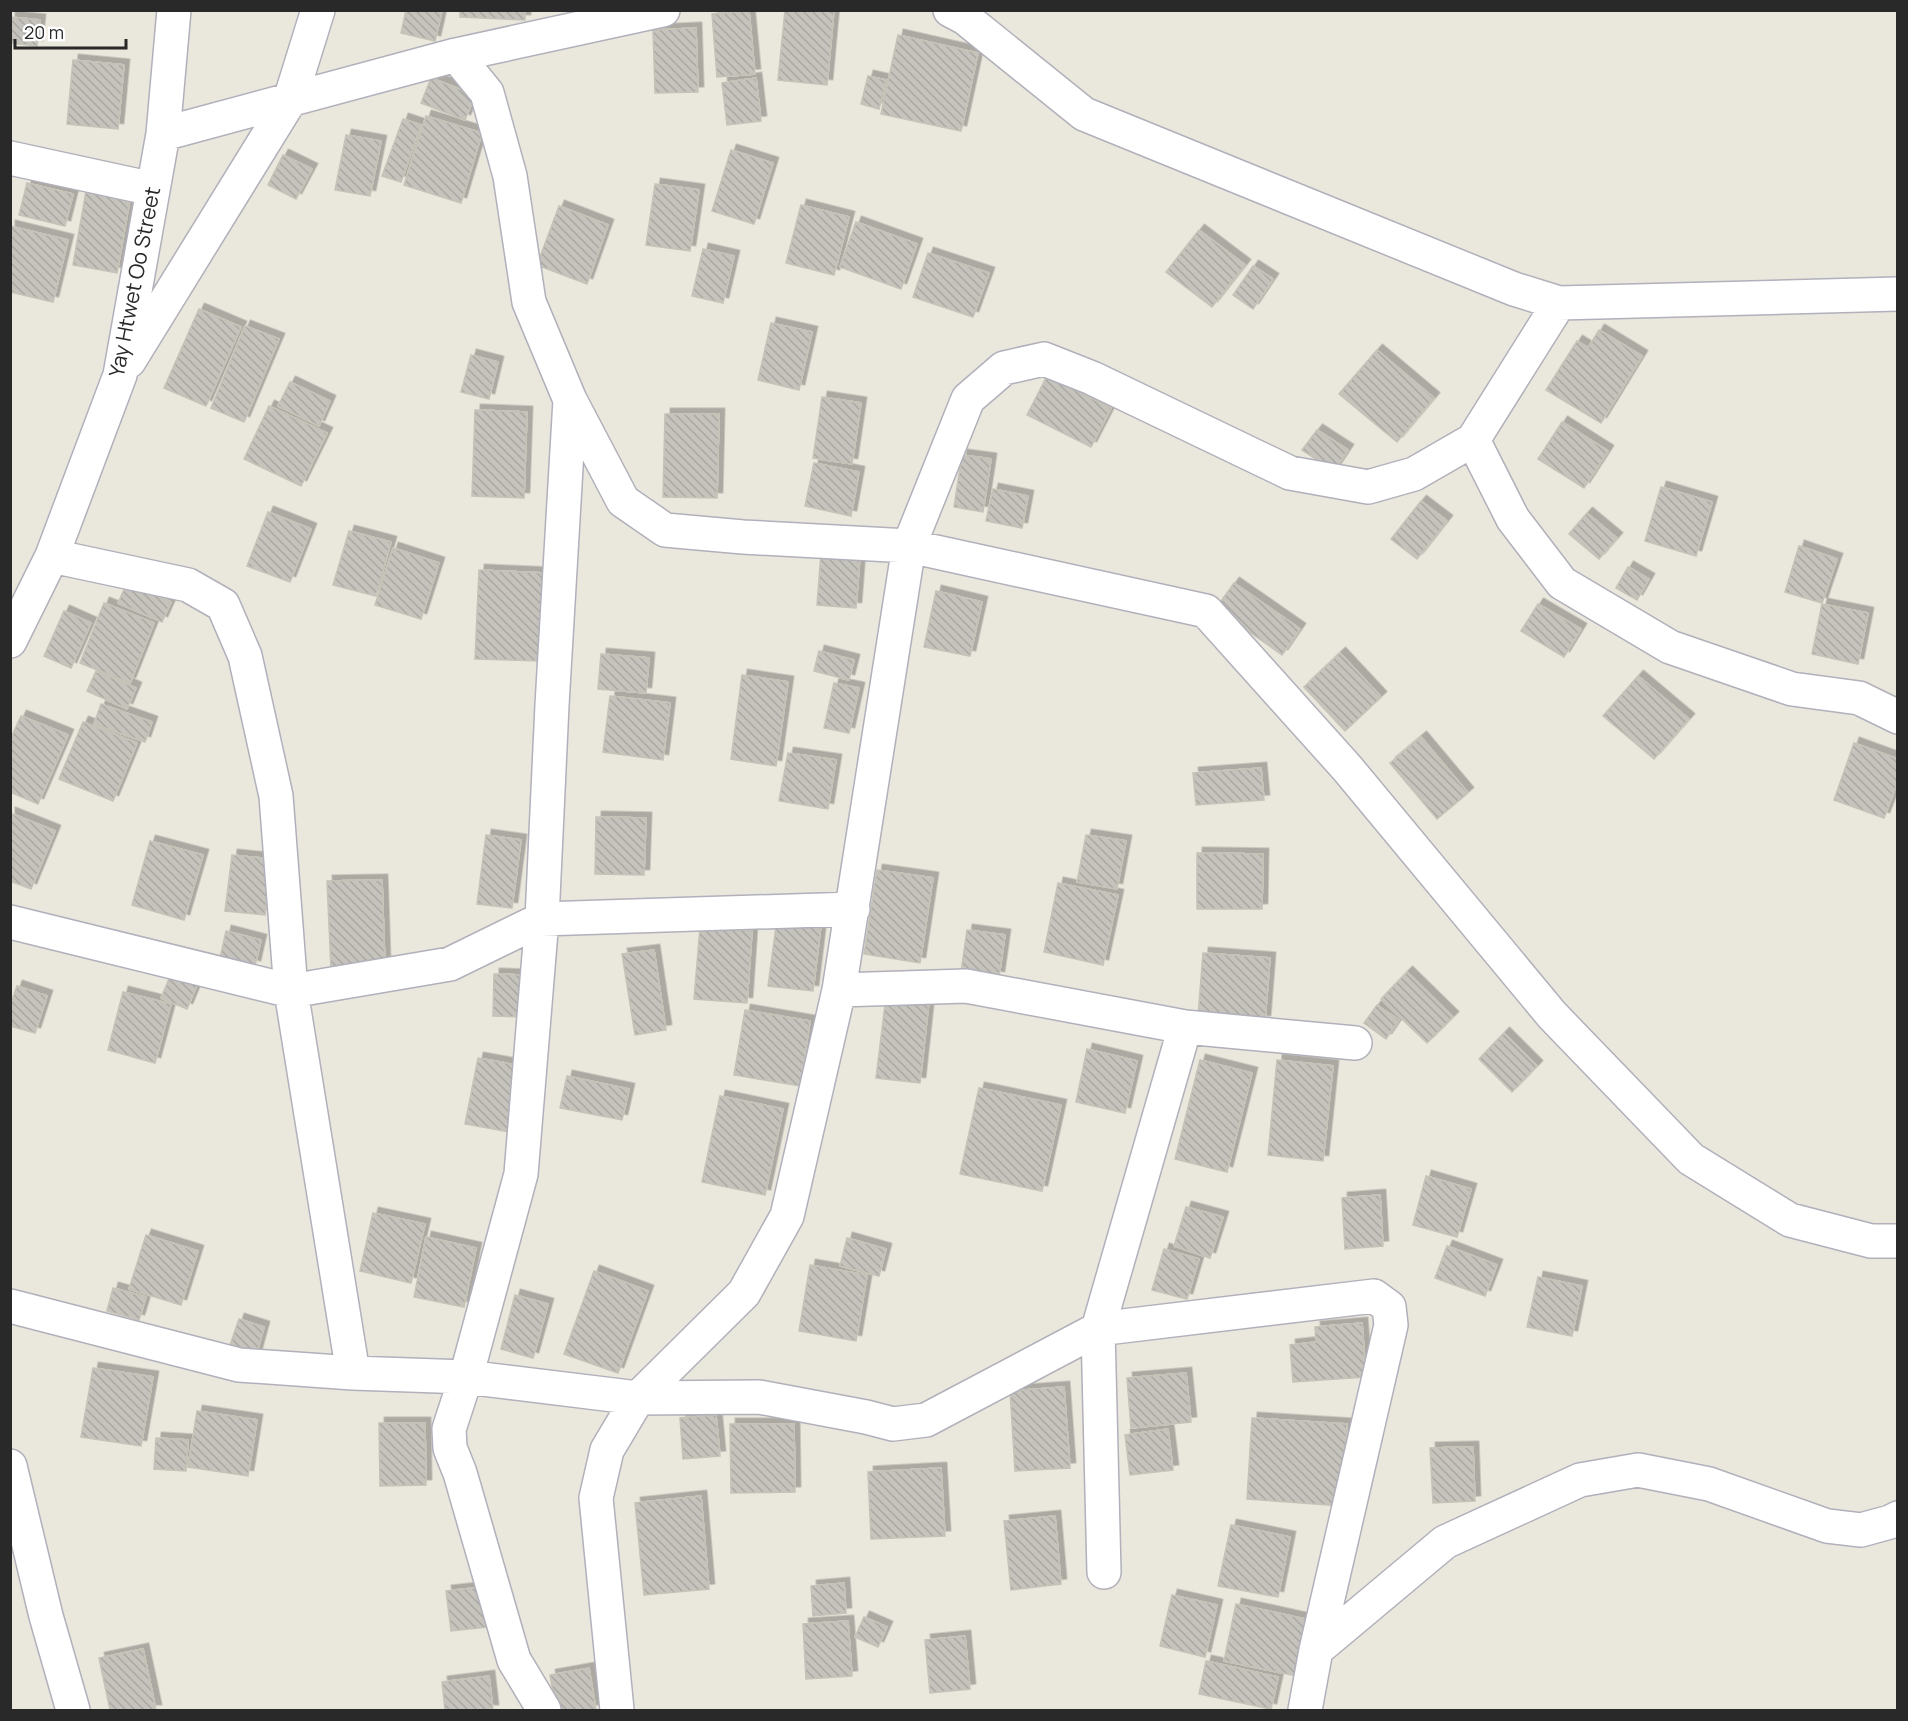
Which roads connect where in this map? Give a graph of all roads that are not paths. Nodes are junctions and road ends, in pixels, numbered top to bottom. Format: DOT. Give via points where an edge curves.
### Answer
graph roads {
  1 [pos="174,10"];
  2 [pos="318,10"];
  3 [pos="663,10"];
  4 [pos="950,10"];
  5 [pos="456,55"];
  6 [pos="291,100"];
  7 [pos="163,134"];
  8 [pos="10,158"];
  9 [pos="153,189"];
  10 [pos="1898,294"];
  11 [pos="1558,303"];
  12 [pos="120,375"];
  13 [pos="570,400"];
  14 [pos="1473,440"];
  15 [pos="909,546"];
  16 [pos="52,556"];
  17 [pos="10,641"];
  18 [pos="1898,717"];
  19 [pos="853,909"];
  20 [pos="542,920"];
  21 [pos="10,922"];
  22 [pos="839,990"];
  23 [pos="291,991"];
  24 [pos="1185,1027"];
  25 [pos="1355,1043"];
  26 [pos="1898,1241"];
  27 [pos="10,1306"];
  28 [pos="1098,1329"];
  29 [pos="353,1373"];
  30 [pos="466,1377"];
  31 [pos="638,1398"];
  32 [pos="10,1466"];
  33 [pos="1898,1518"];
  34 [pos="1104,1572"];
  35 [pos="1316,1650"];
  36 [pos="73,1710"];
  37 [pos="544,1710"];
  38 [pos="617,1710"];
  39 [pos="1305,1710"];
  1 -- 7 [label="street, Yay Htwet Oo Street"];
  2 -- 6 [label="street"];
  3 -- 5 [label="street"];
  4 -- 11 [label="street" via="1084,114 1514,290"];
  5 -- 6 [label="street"];
  5 -- 13 [label="street" via="487,93 510,176 530,302"];
  6 -- 7 [label="street"];
  6 -- 12 [label="street"];
  7 -- 9 [label="street, Yay Htwet Oo Street"];
  8 -- 9 [label="street"];
  9 -- 12 [label="street, Yay Htwet Oo Street"];
  10 -- 11 [label="street"];
  11 -- 14 [label="street"];
  12 -- 16 [label="street, Yay Htwet Oo Street"];
  13 -- 15 [label="street" via="623,501 664,530"];
  13 -- 20 [label="street"];
  14 -- 15 [label="street" via="1414,474 1368,486 1290,473 1044,359 1004,368 968,399"];
  14 -- 18 [label="street" via="1513,519 1562,583 1670,647 1792,689 1859,698"];
  15 -- 19 [label="street"];
  15 -- 26 [label="street" via="1206,611 1347,768 1552,1015 1691,1159 1790,1220 1871,1241"];
  16 -- 17 [label="street, Yay Htwet Oo Street"];
  16 -- 23 [label="street" via="188,585 223,605 245,656 276,796"];
  19 -- 20 [label="street"];
  19 -- 22 [label="street"];
  20 -- 23 [label="street" via="450,964"];
  20 -- 30 [label="street" via="521,1174"];
  21 -- 23 [label="street"];
  22 -- 24 [label="street" via="966,986"];
  22 -- 31 [label="street" via="787,1216 744,1293"];
  23 -- 29 [label="street"];
  24 -- 25 [label="street"];
  24 -- 28 [label="street"];
  27 -- 29 [label="street" via="239,1365"];
  28 -- 31 [label="street" via="926,1420 893,1424 759,1397"];
  28 -- 34 [label="street"];
  28 -- 35 [label="street" via="1374,1296 1389,1306 1391,1325"];
  29 -- 30 [label="street"];
  30 -- 31 [label="street"];
  30 -- 37 [label="street" via="449,1429 450,1448 514,1660"];
  31 -- 38 [label="street" via="607,1450 596,1498"];
  32 -- 36 [label="street"];
  33 -- 35 [label="street" via="1861,1530 1827,1526 1709,1484 1638,1470 1580,1480 1445,1542"];
  35 -- 39 [label="street"];
}
